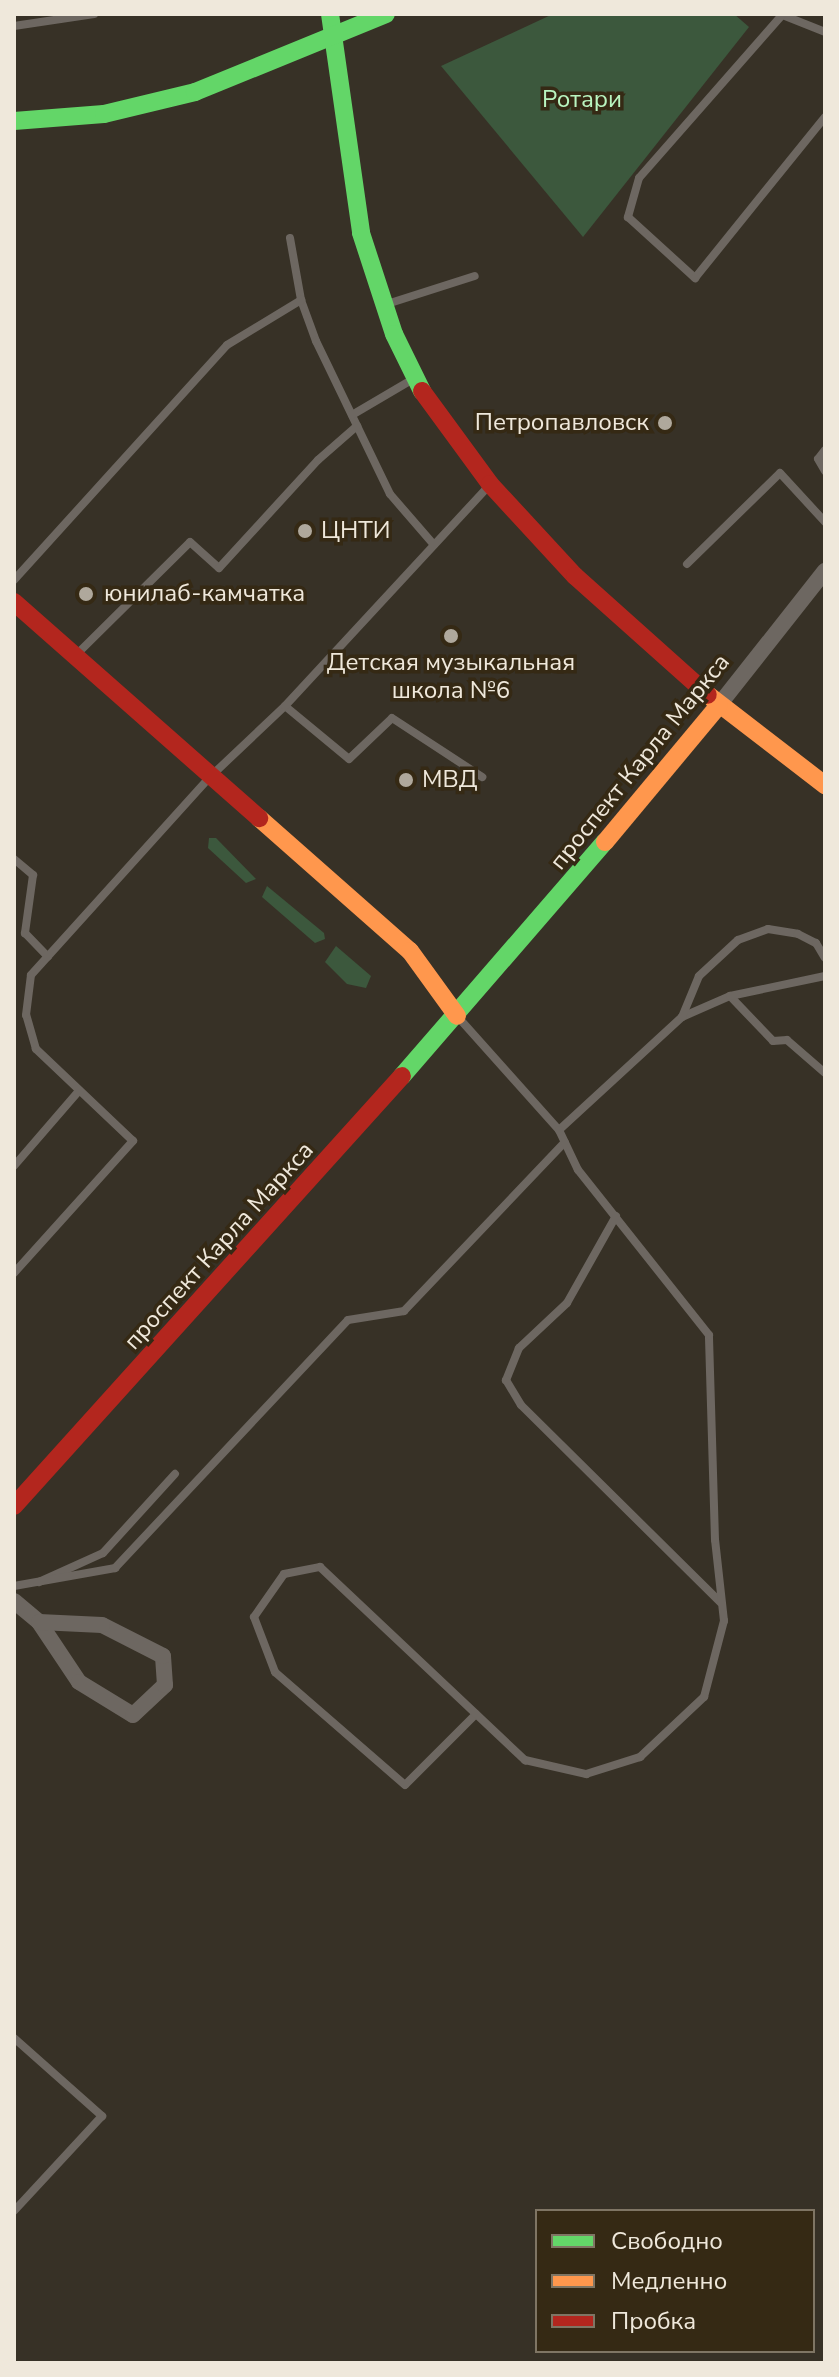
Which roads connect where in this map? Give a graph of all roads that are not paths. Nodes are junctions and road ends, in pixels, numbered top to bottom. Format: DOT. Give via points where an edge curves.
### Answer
graph roads {
  1 [pos="94,14"];
  2 [pos="330,14"];
  3 [pos="386,14"];
  4 [pos="781,14"];
  5 [pos="14,26"];
  6 [pos="825,32"];
  7 [pos="332,38"];
  8 [pos="825,117"];
  9 [pos="14,121"];
  10 [pos="290,238"];
  11 [pos="475,276"];
  12 [pos="301,300"];
  13 [pos="383,306"];
  14 [pos="414,379"];
  15 [pos="352,415"];
  16 [pos="357,426"];
  17 [pos="825,450"];
  18 [pos="825,471"];
  19 [pos="490,484"];
  20 [pos="825,522"];
  21 [pos="434,545"];
  22 [pos="687,564"];
  23 [pos="825,571"];
  24 [pos="14,580"];
  25 [pos="14,602"];
  26 [pos="74,657"];
  27 [pos="719,705"];
  28 [pos="285,706"];
  29 [pos="211,776"];
  30 [pos="482,777"];
  31 [pos="825,785"];
  32 [pos="14,859"];
  33 [pos="48,957"];
  34 [pos="825,958"];
  35 [pos="825,976"];
  36 [pos="730,996"];
  37 [pos="457,1016"];
  38 [pos="682,1017"];
  39 [pos="825,1073"];
  40 [pos="77,1093"];
  41 [pos="559,1130"];
  42 [pos="565,1142"];
  43 [pos="14,1166"];
  44 [pos="616,1216"];
  45 [pos="14,1273"];
  46 [pos="175,1474"];
  47 [pos="14,1506"];
  48 [pos="14,1586"];
  49 [pos="31,1586"];
  50 [pos="14,1601"];
  51 [pos="721,1603"];
  52 [pos="39,1622"];
  53 [pos="476,1714"];
  54 [pos="14,2038"];
  55 [pos="14,2211"];
  1 -- 5 [label="lane"];
  2 -- 7 [label="main road"];
  3 -- 7 [label="main road"];
  4 -- 6 [label="lane"];
  4 -- 8 [label="lane" via="639,178 628,217 695,278"];
  7 -- 9 [label="main road" via="231,80 157,102 104,114"];
  7 -- 13 [label="main road" via="349,171"];
  10 -- 12 [label="lane"];
  11 -- 13 [label="lane"];
  12 -- 15 [label="lane"];
  12 -- 24 [label="lane" via="227,345"];
  13 -- 14 [label="main road"];
  14 -- 15 [label="lane"];
  14 -- 19 [label="main road"];
  15 -- 16 [label="lane"];
  16 -- 21 [label="lane" via="390,494"];
  16 -- 26 [label="lane" via="318,460 219,568 190,542"];
  17 -- 18 [label="lane" via="818,459"];
  19 -- 21 [label="lane"];
  19 -- 27 [label="main road" via="575,576"];
  20 -- 22 [label="lane" via="780,473"];
  21 -- 28 [label="lane"];
  23 -- 27 [label="street, проспект Карла Маркса"];
  25 -- 26 [label="main road"];
  26 -- 29 [label="main road"];
  27 -- 31 [label="main road"];
  27 -- 37 [label="main road, проспект Карла Маркса"];
  28 -- 29 [label="lane"];
  28 -- 30 [label="lane" via="349,759 392,718"];
  29 -- 33 [label="lane"];
  29 -- 37 [label="main road" via="410,951"];
  32 -- 33 [label="lane" via="33,875 25,933"];
  33 -- 40 [label="lane" via="31,975 26,1015 36,1049"];
  34 -- 38 [label="lane" via="816,943 798,934 768,929 738,940 699,976"];
  35 -- 36 [label="lane"];
  36 -- 38 [label="lane"];
  36 -- 39 [label="lane" via="773,1041 787,1040"];
  37 -- 41 [label="lane"];
  37 -- 47 [label="main road, проспект Карла Маркса"];
  38 -- 41 [label="lane"];
  40 -- 43 [label="lane"];
  40 -- 45 [label="lane" via="133,1141"];
  41 -- 42 [label="lane"];
  42 -- 44 [label="lane" via="578,1170"];
  42 -- 49 [label="lane" via="404,1311 348,1320 115,1568"];
  44 -- 51 [label="lane" via="709,1335"];
  44 -- 51 [label="lane" via="567,1303 519,1348 506,1380 521,1405"];
  46 -- 49 [label="lane" via="103,1553"];
  48 -- 49 [label="lane"];
  50 -- 52 [label="street"];
  51 -- 53 [label="lane" via="724,1621 704,1697 640,1757 586,1774 525,1760"];
  52 -- 52 [label="street" via="102,1625 163,1656 165,1685 133,1715 79,1682"];
  53 -- 53 [label="lane" via="320,1567 284,1574 254,1617 275,1672 405,1785"];
  54 -- 55 [label="lane" via="102,2116"];
}
